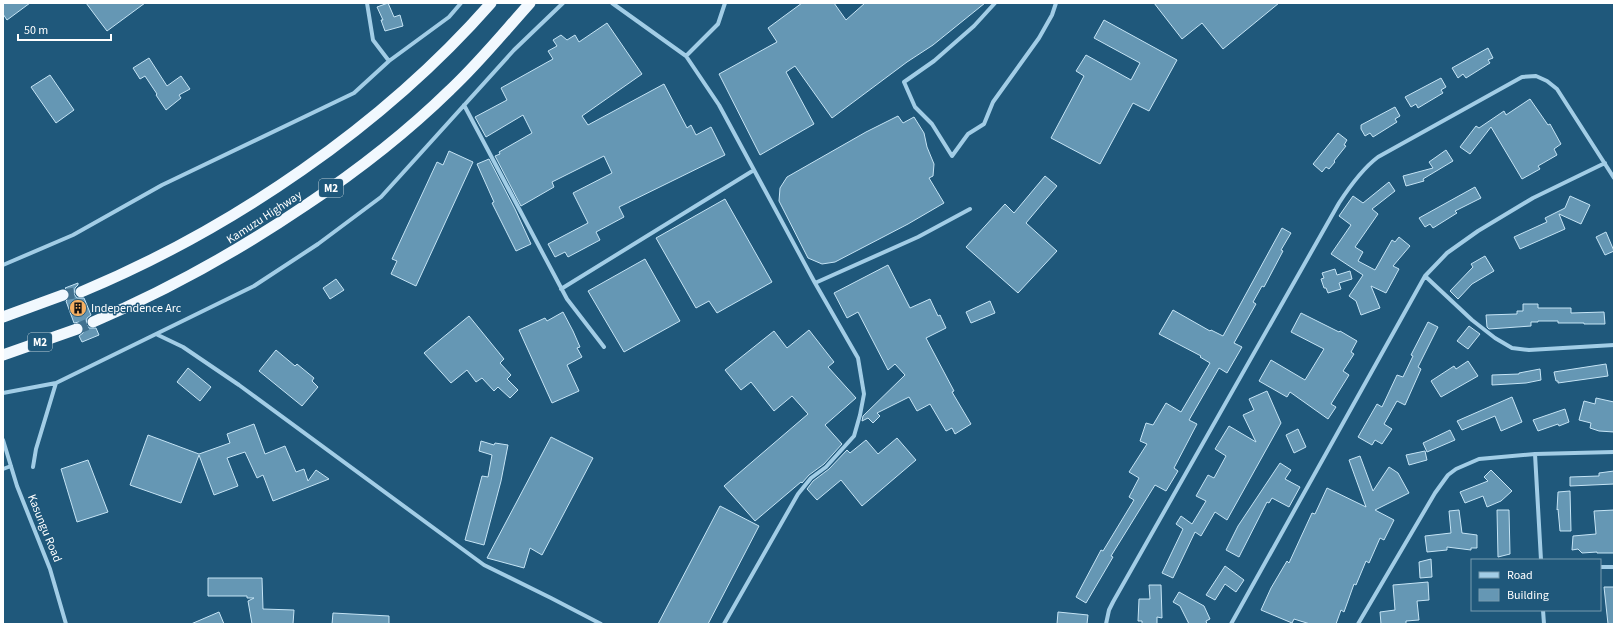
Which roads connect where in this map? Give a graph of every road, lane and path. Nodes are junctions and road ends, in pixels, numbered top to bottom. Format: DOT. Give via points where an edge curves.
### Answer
graph roads {
  1 [pos="367,3"];
  2 [pos="462,3"];
  3 [pos="491,3"];
  4 [pos="530,3"];
  5 [pos="563,3"];
  6 [pos="612,3"];
  7 [pos="725,3"];
  8 [pos="995,3"];
  9 [pos="1056,3"];
  10 [pos="686,56"];
  11 [pos="389,61"];
  12 [pos="464,105"];
  13 [pos="1605,163"];
  14 [pos="754,170"];
  15 [pos="1614,178"];
  16 [pos="970,209"];
  17 [pos="3,264"];
  18 [pos="1425,276"];
  19 [pos="815,283"];
  20 [pos="561,289"];
  21 [pos="81,292"];
  22 [pos="63,295"];
  23 [pos="3,318"];
  24 [pos="93,322"];
  25 [pos="77,329"];
  26 [pos="158,335"];
  27 [pos="1614,345"];
  28 [pos="604,347"];
  29 [pos="3,355"];
  30 [pos="56,383"];
  31 [pos="3,393"];
  32 [pos="3,440"];
  33 [pos="1614,452"];
  34 [pos="1536,454"];
  35 [pos="11,466"];
  36 [pos="33,467"];
  37 [pos="3,469"];
  38 [pos="1541,559"];
  39 [pos="1601,567"];
  40 [pos="1614,567"];
  41 [pos="1543,611"];
  42 [pos="66,624"];
  43 [pos="601,624"];
  44 [pos="724,624"];
  45 [pos="1106,624"];
  46 [pos="1231,624"];
  47 [pos="1358,624"];
  48 [pos="1544,624"];
  1 -- 11 [label="street" via="373,40"];
  2 -- 11 [label="street" via="449,17"];
  3 -- 21 [label="highway, Kamuzu Highway" via="428,68 386,106 304,167 255,201 183,243"];
  4 -- 24 [label="highway, Kamuzu Highway / M2" via="451,90 367,162 234,252 134,305"];
  5 -- 12 [label="street" via="514,50"];
  6 -- 10 [label="street"];
  7 -- 10 [label="street" via="718,24"];
  8 -- 9 [label="street" via="974,26 934,61 904,82 915,107 932,124 952,156 968,134 984,124 993,102 1039,38"];
  10 -- 14 [label="street" via="720,105"];
  11 -- 17 [label="street" via="354,93 162,185 73,235"];
  12 -- 20 [label="street"];
  12 -- 26 [label="street" via="369,207 254,286"];
  13 -- 15 [label="street"];
  13 -- 18 [label="street" via="1533,198 1478,231 1447,253"];
  13 -- 45 [label="street" via="1557,89 1536,76 1522,77 1501,88 1369,164 1339,203 1113,602"];
  14 -- 19 [label="street"];
  14 -- 20 [label="street"];
  16 -- 19 [label="street" via="918,237"];
  18 -- 27 [label="street" via="1472,320 1512,348 1529,350"];
  18 -- 46 [label="street"];
  19 -- 44 [label="street" via="858,358 864,394 860,415 854,436 826,468 811,478 798,494"];
  20 -- 28 [label="street"];
  22 -- 23 [label="highway"];
  25 -- 29 [label="highway, M2"];
  26 -- 30 [label="street"];
  26 -- 43 [label="street" via="183,347 239,385 484,566"];
  30 -- 31 [label="street"];
  30 -- 36 [label="street"];
  32 -- 35 [label="street, Kasungu Road"];
  33 -- 34 [label="street"];
  34 -- 38 [label="street"];
  34 -- 47 [label="street" via="1478,459 1448,475"];
  35 -- 37 [label="street"];
  35 -- 42 [label="street, Kasungu Road" via="50,569"];
  39 -- 40 [label="street"];
  41 -- 48 [label="street"];
}
